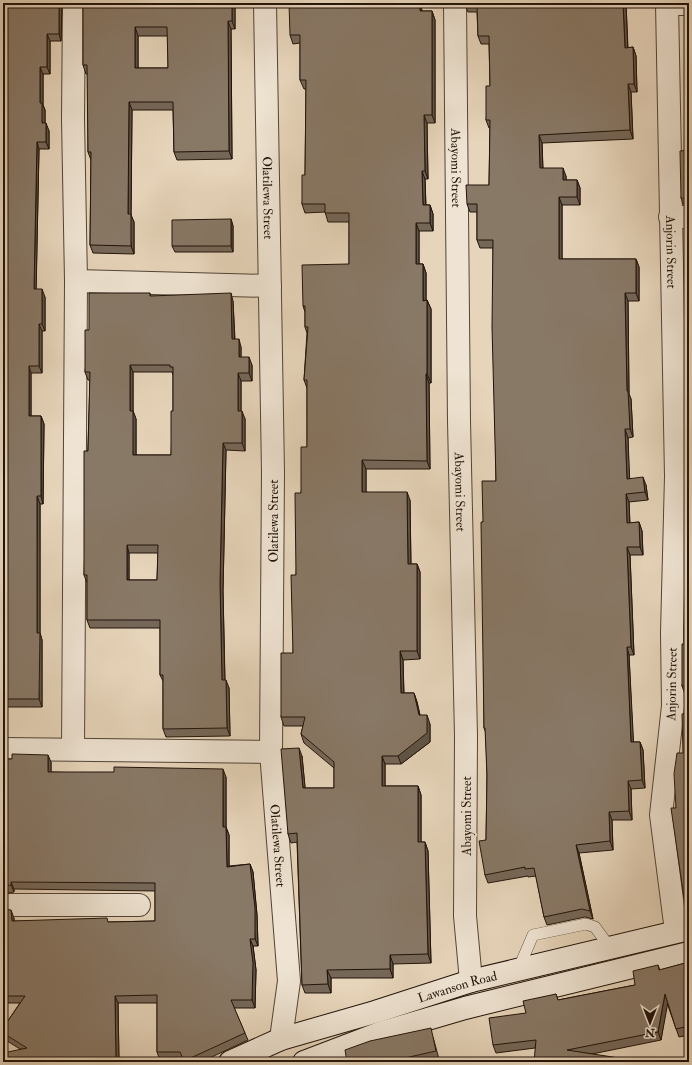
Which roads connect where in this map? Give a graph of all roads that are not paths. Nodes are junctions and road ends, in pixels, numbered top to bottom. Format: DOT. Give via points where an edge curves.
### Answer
graph roads {
  1 [pos="74,3"];
  2 [pos="265,3"];
  3 [pos="455,3"];
  4 [pos="667,4"];
  5 [pos="689,4"];
  6 [pos="680,217"];
  7 [pos="76,281"];
  8 [pos="270,286"];
  9 [pos="683,475"];
  10 [pos="681,707"];
  11 [pos="3,749"];
  12 [pos="73,750"];
  13 [pos="271,752"];
  14 [pos="3,905"];
  15 [pos="139,905"];
  16 [pos="683,930"];
  17 [pos="611,949"];
  18 [pos="689,952"];
  19 [pos="518,970"];
  20 [pos="471,981"];
  21 [pos="282,1039"];
  22 [pos="230,1062"];
  23 [pos="305,1062"];
  1 -- 7 [label="street"];
  2 -- 8 [label="street, Olatilewa Street"];
  3 -- 20 [label="street, Abayomi Street" via="459,429 466,736 465,916"];
  4 -- 5 [label="street"];
  4 -- 6 [label="street, Anjorin Street"];
  6 -- 9 [label="street, Anjorin Street"];
  7 -- 8 [label="street"];
  7 -- 12 [label="street"];
  8 -- 13 [label="street, Olatilewa Street" via="273,472"];
  9 -- 10 [label="street, Anjorin Street" via="672,633"];
  10 -- 16 [label="street, Anjorin Street" via="661,815"];
  11 -- 12 [label="street"];
  12 -- 13 [label="street"];
  13 -- 21 [label="street, Olatilewa Street" via="289,981"];
  14 -- 15 [label="street"];
  16 -- 17 [label="street, Lawanson Road"];
  17 -- 19 [label="street, Lawanson Road"];
  17 -- 19 [label="lane" via="595,927 586,924 533,935"];
  18 -- 23 [label="street, Lawanson Road" via="465,1008 380,1033"];
  19 -- 20 [label="street, Lawanson Road"];
  20 -- 21 [label="street, Lawanson Road"];
  21 -- 22 [label="street, Lawanson Road"];
}
